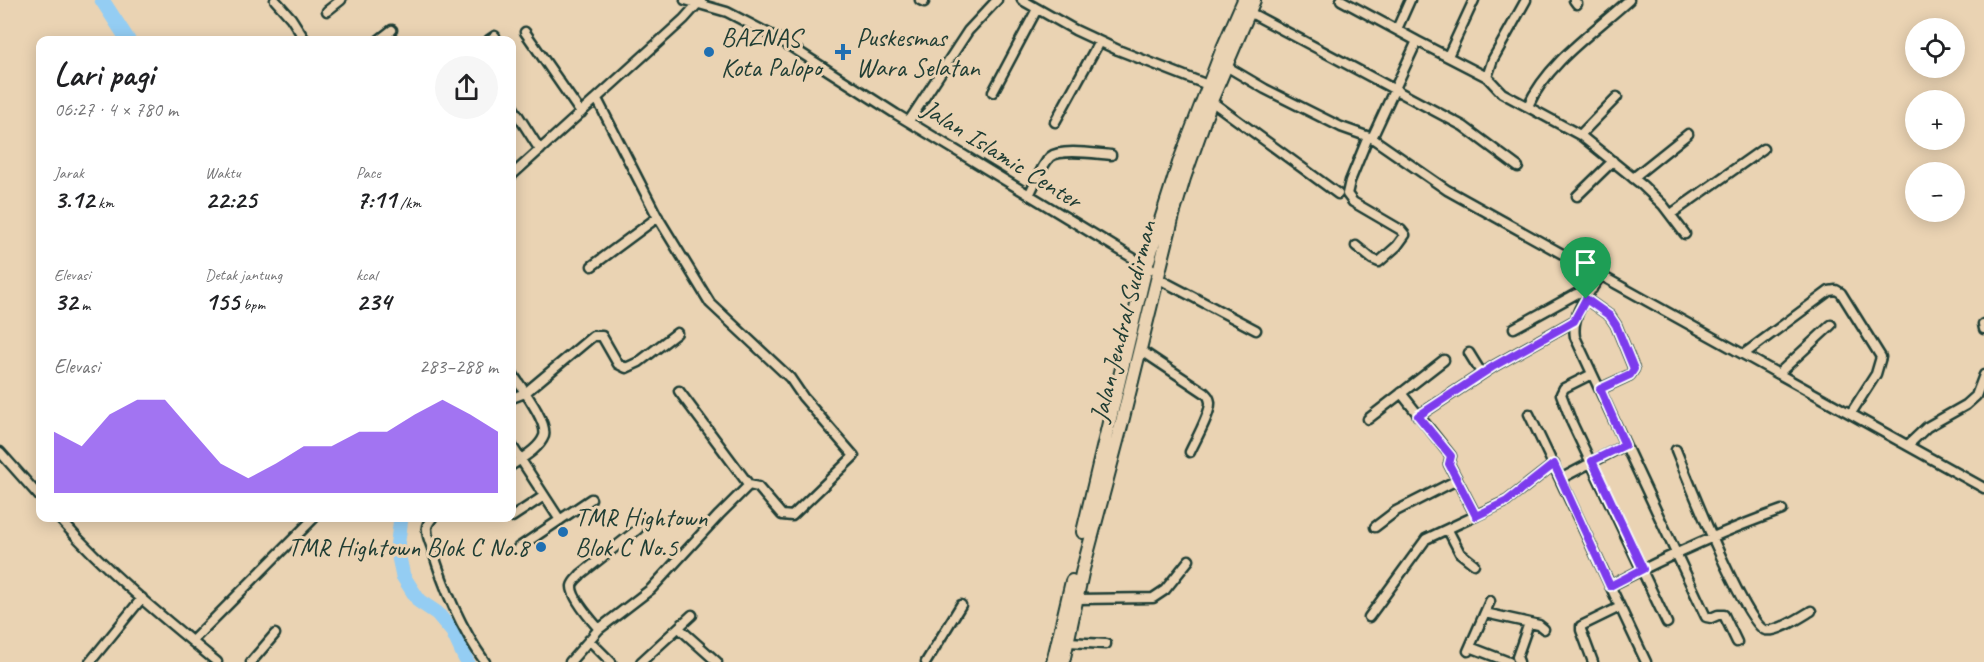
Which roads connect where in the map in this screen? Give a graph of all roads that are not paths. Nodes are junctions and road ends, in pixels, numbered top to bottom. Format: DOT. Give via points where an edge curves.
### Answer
graph roads {
  1 [pos="275,0"];
  2 [pos="341,0"];
  3 [pos="685,0"];
  4 [pos="997,0"];
  5 [pos="1254,0"];
  6 [pos="1341,0"];
  7 [pos="1410,0"];
  8 [pos="1474,0"];
  9 [pos="1526,0"];
  10 [pos="1629,0"];
  11 [pos="1028,1"];
  12 [pos="700,2"];
  13 [pos="1246,6"];
  14 [pos="1037,9"];
  15 [pos="327,11"];
  16 [pos="1397,29"];
  17 [pos="392,30"];
  18 [pos="525,32"];
  19 [pos="302,36"];
  20 [pos="384,36"];
  21 [pos="1417,40"];
  22 [pos="1099,42"];
  23 [pos="1448,56"];
  24 [pos="1226,66"];
  25 [pos="1487,77"];
  26 [pos="1212,87"];
  27 [pos="1394,91"];
  28 [pos="993,92"];
  29 [pos="1617,97"];
  30 [pos="597,99"];
  31 [pos="1211,101"];
  32 [pos="1528,106"];
  33 [pos="581,113"];
  34 [pos="516,116"];
  35 [pos="909,121"];
  36 [pos="1055,122"];
  37 [pos="1688,134"];
  38 [pos="1580,135"];
  39 [pos="1370,138"];
  40 [pos="1763,149"];
  41 [pos="540,150"];
  42 [pos="1112,155"];
  43 [pos="1612,161"];
  44 [pos="1518,167"];
  45 [pos="516,171"];
  46 [pos="1633,178"];
  47 [pos="1338,194"];
  48 [pos="1029,195"];
  49 [pos="1577,196"];
  50 [pos="1671,214"];
  51 [pos="658,217"];
  52 [pos="1685,234"];
  53 [pos="1356,246"];
  54 [pos="592,266"];
  55 [pos="1154,272"];
  56 [pos="1601,274"];
  57 [pos="1592,290"];
  58 [pos="1586,299"];
  59 [pos="1574,321"];
  60 [pos="1831,325"];
  61 [pos="1514,328"];
  62 [pos="1256,330"];
  63 [pos="677,333"];
  64 [pos="1139,349"];
  65 [pos="1469,353"];
  66 [pos="1744,354"];
  67 [pos="1444,360"];
  68 [pos="1482,374"];
  69 [pos="1592,374"];
  70 [pos="1779,374"];
  71 [pos="1984,375"];
  72 [pos="516,379"];
  73 [pos="1600,389"];
  74 [pos="679,391"];
  75 [pos="525,393"];
  76 [pos="1401,393"];
  77 [pos="516,396"];
  78 [pos="1851,413"];
  79 [pos="1529,414"];
  80 [pos="1418,416"];
  81 [pos="1368,418"];
  82 [pos="1625,445"];
  83 [pos="1908,445"];
  84 [pos="1676,450"];
  85 [pos="0,452"];
  86 [pos="516,452"];
  87 [pos="1190,452"];
  88 [pos="520,459"];
  89 [pos="1592,461"];
  90 [pos="516,462"];
  91 [pos="1554,464"];
  92 [pos="1560,479"];
  93 [pos="1457,480"];
  94 [pos="749,485"];
  95 [pos="1984,488"];
  96 [pos="36,492"];
  97 [pos="544,496"];
  98 [pos="591,499"];
  99 [pos="1782,510"];
  100 [pos="516,514"];
  101 [pos="1476,516"];
  102 [pos="560,520"];
  103 [pos="63,522"];
  104 [pos="310,522"];
  105 [pos="429,522"];
  106 [pos="1375,527"];
  107 [pos="638,529"];
  108 [pos="1448,530"];
  109 [pos="1713,537"];
  110 [pos="518,548"];
  111 [pos="1677,552"];
  112 [pos="1189,560"];
  113 [pos="1474,564"];
  114 [pos="1643,569"];
  115 [pos="1610,586"];
  116 [pos="142,598"];
  117 [pos="1077,599"];
  118 [pos="1490,601"];
  119 [pos="961,605"];
  120 [pos="1620,607"];
  121 [pos="1811,611"];
  122 [pos="1485,613"];
  123 [pos="692,615"];
  124 [pos="1369,617"];
  125 [pos="1529,623"];
  126 [pos="1667,623"];
  127 [pos="679,627"];
  128 [pos="599,629"];
  129 [pos="1544,629"];
  130 [pos="275,634"];
  131 [pos="589,640"];
  132 [pos="192,641"];
  133 [pos="1068,642"];
  134 [pos="1737,642"];
  135 [pos="1106,644"];
  136 [pos="643,661"];
  137 [pos="90,662"];
  138 [pos="217,662"];
  139 [pos="251,662"];
  140 [pos="485,662"];
  141 [pos="570,662"];
  142 [pos="611,662"];
  143 [pos="717,662"];
  144 [pos="926,662"];
  145 [pos="1053,662"];
  146 [pos="1063,662"];
  147 [pos="1509,662"];
  148 [pos="1519,662"];
  149 [pos="1593,662"];
  150 [pos="1646,662"];
  1 -- 19 [label="street"];
  2 -- 15 [label="street"];
  3 -- 12 [label="street, Jalan Islamic Center"];
  4 -- 35 [label="street" via="962,39"];
  5 -- 13 [label="highway, Jalan Jendral Sudirman"];
  6 -- 16 [label="street"];
  7 -- 16 [label="street"];
  8 -- 23 [label="street"];
  9 -- 25 [label="street"];
  10 -- 32 [label="street" via="1547,75"];
  11 -- 14 [label="street"];
  12 -- 30 [label="street"];
  12 -- 35 [label="street, Jalan Islamic Center" via="779,39"];
  13 -- 24 [label="highway, Jalan Jendral Sudirman"];
  13 -- 26 [label="highway, Jalan Jendral Sudirman"];
  13 -- 27 [label="street"];
  14 -- 22 [label="street"];
  14 -- 28 [label="street"];
  16 -- 21 [label="street"];
  17 -- 20 [label="street"];
  18 -- 33 [label="street"];
  21 -- 23 [label="street"];
  21 -- 27 [label="street"];
  22 -- 26 [label="street"];
  22 -- 36 [label="street"];
  23 -- 25 [label="street"];
  24 -- 26 [label="highway, Jalan Jendral Sudirman"];
  24 -- 39 [label="street" via="1265,89"];
  25 -- 32 [label="street" via="1502,93"];
  26 -- 31 [label="highway, Jalan Jendral Sudirman"];
  26 -- 55 [label="highway, Jalan Jendral Sudirman" via="1179,163"];
  27 -- 39 [label="street"];
  27 -- 44 [label="street" via="1463,126"];
  29 -- 38 [label="street"];
  30 -- 33 [label="street"];
  30 -- 51 [label="street"];
  31 -- 47 [label="street"];
  31 -- 55 [label="highway, Jalan Jendral Sudirman"];
  32 -- 38 [label="street"];
  33 -- 41 [label="street"];
  34 -- 41 [label="street"];
  35 -- 48 [label="street, Jalan Islamic Center"];
  37 -- 46 [label="street"];
  38 -- 43 [label="street"];
  39 -- 53 [label="street" via="1347,194 1353,202 1405,235 1379,262"];
  39 -- 56 [label="street" via="1447,190"];
  40 -- 50 [label="street"];
  41 -- 45 [label="street"];
  42 -- 48 [label="street" via="1056,154 1047,161"];
  43 -- 46 [label="street"];
  43 -- 49 [label="street"];
  46 -- 50 [label="street"];
  48 -- 55 [label="street, Jalan Islamic Center"];
  50 -- 52 [label="street"];
  51 -- 54 [label="street"];
  51 -- 94 [label="street" via="713,308 784,372 854,456 792,516 782,515 758,487"];
  55 -- 62 [label="street, Jalan Islamic Center"];
  55 -- 64 [label="highway, Jalan Jendral Sudirman"];
  55 -- 145 [label="highway, Jalan Jendral Sudirman"];
  56 -- 57 [label="street"];
  56 -- 66 [label="street"];
  57 -- 58 [label="street"];
  57 -- 61 [label="street" via="1576,294"];
  58 -- 59 [label="street"];
  58 -- 73 [label="street" via="1610,316 1634,369 1630,375"];
  59 -- 68 [label="street"];
  59 -- 69 [label="street" via="1575,337"];
  60 -- 70 [label="street"];
  63 -- 75 [label="street" via="626,368 618,364 602,336 593,336"];
  64 -- 87 [label="street" via="1209,398 1205,419"];
  64 -- 117 [label="highway, Jalan Jendral Sudirman"];
  65 -- 68 [label="street"];
  66 -- 70 [label="street"];
  66 -- 78 [label="street" via="1829,291 1836,290 1881,357 1876,374"];
  67 -- 76 [label="street"];
  68 -- 80 [label="street"];
  69 -- 73 [label="street"];
  69 -- 89 [label="street" via="1564,388 1561,394"];
  70 -- 78 [label="street"];
  71 -- 83 [label="street" via="1976,396 1927,427"];
  72 -- 75 [label="street"];
  73 -- 82 [label="street"];
  74 -- 94 [label="street"];
  75 -- 77 [label="street"];
  75 -- 88 [label="street" via="544,424 544,435 538,446"];
  76 -- 80 [label="street"];
  76 -- 81 [label="street"];
  78 -- 83 [label="street"];
  79 -- 91 [label="street"];
  80 -- 93 [label="street" via="1451,456 1449,464"];
  82 -- 89 [label="street"];
  82 -- 111 [label="street"];
  83 -- 95 [label="street"];
  84 -- 109 [label="street"];
  85 -- 96 [label="street"];
  86 -- 88 [label="street"];
  88 -- 90 [label="street"];
  88 -- 97 [label="street"];
  89 -- 92 [label="street"];
  89 -- 114 [label="street"];
  91 -- 92 [label="street"];
  91 -- 101 [label="street" via="1507,501"];
  92 -- 115 [label="street"];
  93 -- 101 [label="street"];
  93 -- 106 [label="street" via="1396,510"];
  94 -- 128 [label="street" via="651,589"];
  97 -- 100 [label="street"];
  97 -- 102 [label="street"];
  98 -- 102 [label="street"];
  99 -- 109 [label="street"];
  101 -- 108 [label="street"];
  102 -- 110 [label="street"];
  103 -- 116 [label="street"];
  104 -- 132 [label="street"];
  105 -- 140 [label="street" via="427,531 437,566 469,638"];
  107 -- 128 [label="street" via="574,581 574,595"];
  108 -- 113 [label="street" via="1460,554"];
  108 -- 124 [label="street" via="1426,539"];
  109 -- 111 [label="street"];
  109 -- 121 [label="street" via="1758,626 1766,631 1782,627"];
  111 -- 114 [label="street"];
  111 -- 134 [label="street" via="1705,614 1711,618 1724,615"];
  112 -- 117 [label="street" via="1165,590 1153,598"];
  114 -- 115 [label="street"];
  114 -- 126 [label="street"];
  115 -- 120 [label="street"];
  116 -- 132 [label="street"];
  116 -- 137 [label="street"];
  117 -- 133 [label="highway, Jalan Jendral Sudirman"];
  118 -- 122 [label="street"];
  119 -- 144 [label="street"];
  120 -- 149 [label="street" via="1581,626"];
  120 -- 150 [label="street"];
  122 -- 125 [label="street"];
  122 -- 147 [label="street" via="1469,649"];
  123 -- 127 [label="street"];
  125 -- 129 [label="street"];
  125 -- 148 [label="street" via="1517,657"];
  127 -- 136 [label="street"];
  127 -- 143 [label="street"];
  128 -- 131 [label="street"];
  130 -- 139 [label="street"];
  131 -- 141 [label="street"];
  131 -- 142 [label="street"];
  132 -- 138 [label="street"];
  133 -- 135 [label="street"];
  133 -- 146 [label="highway, Jalan Jendral Sudirman"];
}
